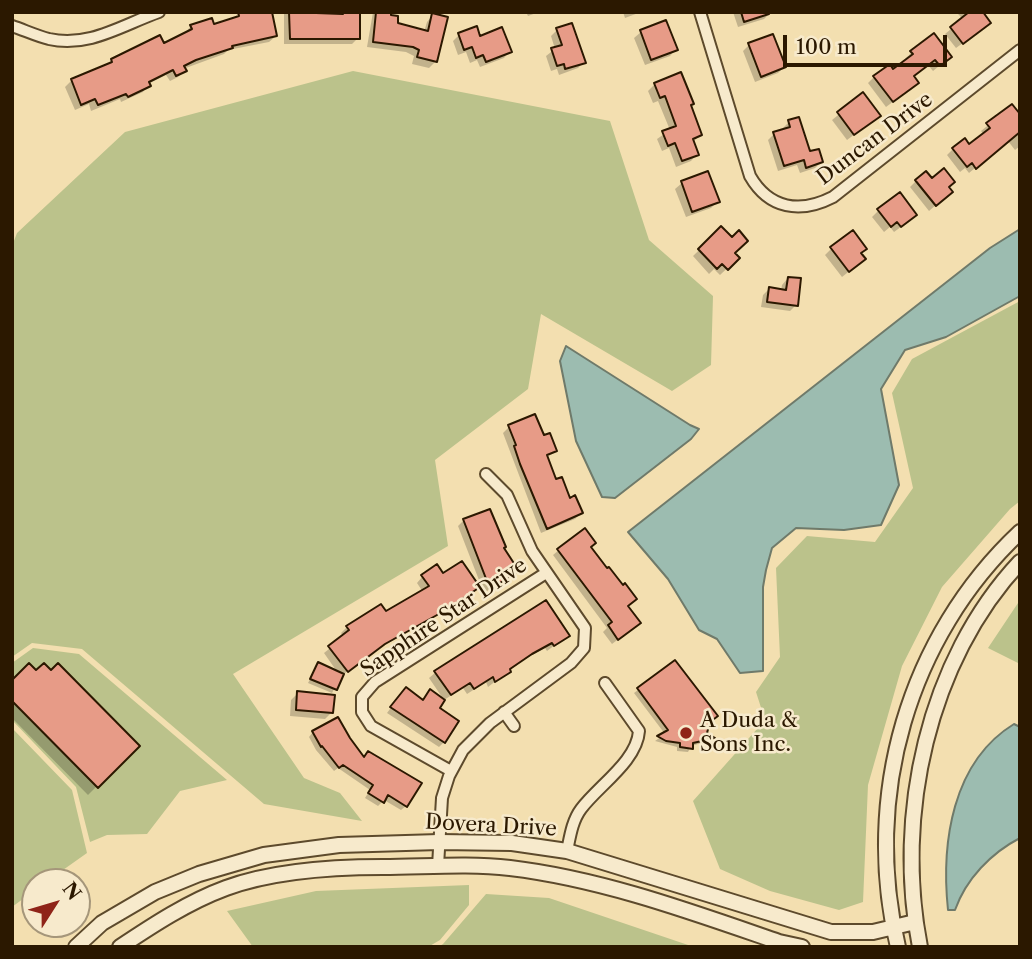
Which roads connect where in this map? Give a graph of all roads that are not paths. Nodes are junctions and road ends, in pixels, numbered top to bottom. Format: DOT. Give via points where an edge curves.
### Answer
graph roads {
  1 [pos="159,12"];
  2 [pos="700,12"];
  3 [pos="12,26"];
  4 [pos="1020,50"];
  5 [pos="486,474"];
  6 [pos="1020,532"];
  7 [pos="1020,562"];
  8 [pos="546,573"];
  9 [pos="605,683"];
  10 [pos="504,712"];
  11 [pos="514,726"];
  12 [pos="451,772"];
  13 [pos="439,842"];
  14 [pos="567,851"];
  15 [pos="438,866"];
  16 [pos="915,922"];
  17 [pos="893,927"];
  18 [pos="915,946"];
  19 [pos="76,947"];
  20 [pos="120,947"];
  21 [pos="802,947"];
  22 [pos="898,947"];
  1 -- 3 [label="street" via="85,41 48,39"];
  2 -- 4 [label="street, Duncan Drive" via="750,176 766,197 792,206 818,205 833,197"];
  5 -- 8 [label="street" via="507,495"];
  6 -- 17 [label="street" via="962,596 935,641 908,703 893,766 885,841"];
  7 -- 16 [label="street" via="995,588 959,650 932,716 912,828"];
  8 -- 10 [label="street" via="585,628 584,648 571,663"];
  8 -- 12 [label="street, Sapphire Star Drive" via="375,682 362,697 362,712 371,726"];
  9 -- 14 [label="street" via="639,731 638,740 631,754 579,811"];
  10 -- 11 [label="street"];
  10 -- 12 [label="street" via="463,750"];
  12 -- 13 [label="street" via="442,798"];
  13 -- 14 [label="street, Dovera Drive" via="512,843"];
  13 -- 15 [label="street"];
  13 -- 19 [label="street, Dovera Drive" via="339,845 264,855 155,892 102,923"];
  14 -- 17 [label="street, Dovera Drive" via="831,932"];
  15 -- 20 [label="street, Dovera Drive" via="341,867 227,887 184,906"];
  15 -- 21 [label="street, Dovera Drive" via="507,867 569,877"];
  16 -- 17 [label="street, Dovera Drive"];
  16 -- 18 [label="street"];
  17 -- 22 [label="street"];
}
